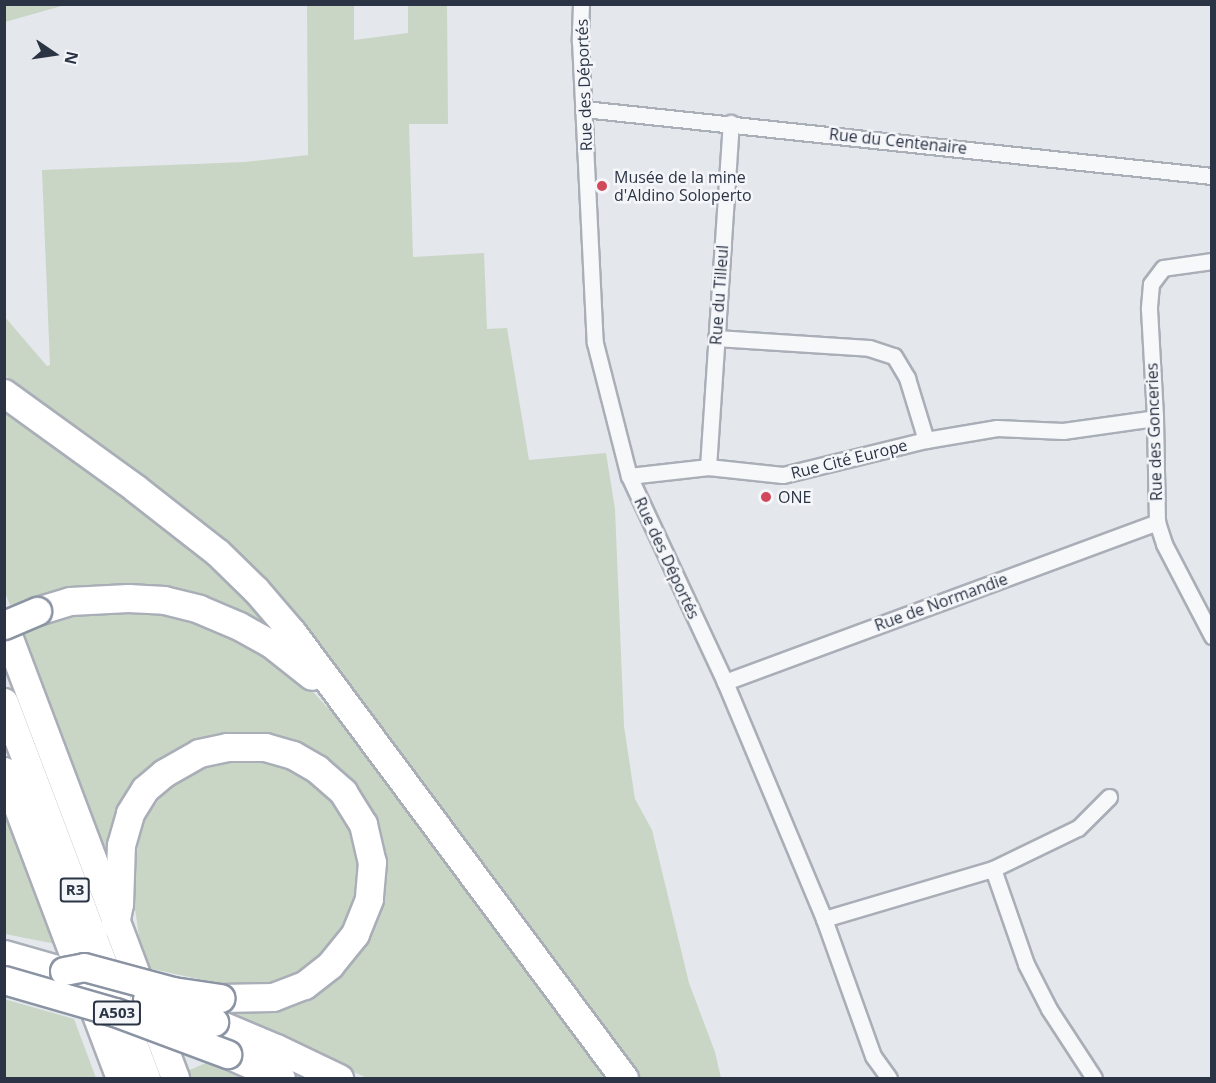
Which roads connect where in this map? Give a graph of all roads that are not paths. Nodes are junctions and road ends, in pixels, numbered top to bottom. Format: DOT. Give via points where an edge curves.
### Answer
graph roads {
  1 [pos="581,4"];
  2 [pos="584,109"];
  3 [pos="731,123"];
  4 [pos="1212,176"];
  5 [pos="1212,261"];
  6 [pos="716,338"];
  7 [pos="4,393"];
  8 [pos="1155,418"];
  9 [pos="926,440"];
  10 [pos="708,467"];
  11 [pos="629,476"];
  12 [pos="1157,522"];
  13 [pos="4,625"];
  14 [pos="1212,636"];
  15 [pos="725,682"];
  16 [pos="4,702"];
  17 [pos="351,711"];
  18 [pos="4,771"];
  19 [pos="1109,796"];
  20 [pos="993,868"];
  21 [pos="824,919"];
  22 [pos="115,924"];
  23 [pos="4,954"];
  24 [pos="4,980"];
  25 [pos="217,1010"];
  26 [pos="120,1078"];
  27 [pos="146,1078"];
  28 [pos="175,1078"];
  29 [pos="281,1078"];
  30 [pos="339,1078"];
  31 [pos="624,1078"];
  32 [pos="889,1078"];
  33 [pos="1094,1078"];
  1 -- 2 [label="street, Rue des Déportés"];
  2 -- 3 [label="street, Rue du Centenaire"];
  2 -- 11 [label="street, Rue des Déportés" via="596,343"];
  3 -- 4 [label="street, Rue du Centenaire"];
  3 -- 6 [label="street, Rue du Tilleul"];
  5 -- 8 [label="street, Rue des Gonceries" via="1163,268 1151,284"];
  6 -- 9 [label="street, Rue Cité Europe" via="869,348 894,356 907,378"];
  6 -- 10 [label="street, Rue du Tilleul"];
  7 -- 17 [label="highway" via="217,552 256,590"];
  8 -- 9 [label="street, Rue Cité Europe" via="1063,431 997,429"];
  8 -- 12 [label="street, Rue des Gonceries"];
  9 -- 10 [label="street, Rue Cité Europe" via="783,475"];
  10 -- 11 [label="street, Rue Cité Europe"];
  11 -- 15 [label="street, Rue des Déportés"];
  12 -- 14 [label="street, Rue des Gonceries" via="1164,544"];
  12 -- 15 [label="street, Rue de Normandie"];
  13 -- 17 [label="highway, bridge" via="70,601 164,600 200,609 270,643"];
  13 -- 22 [label="highway"];
  15 -- 21 [label="street, Rue des Déportés"];
  16 -- 27 [label="highway, R3"];
  17 -- 31 [label="highway"];
  18 -- 26 [label="highway, R3"];
  19 -- 20 [label="street" via="1078,828"];
  20 -- 21 [label="street"];
  20 -- 33 [label="street" via="1026,964 1049,1009"];
  21 -- 32 [label="street, Rue des Déportés" via="873,1056"];
  22 -- 25 [label="highway" via="121,844 130,813 145,789 164,773 199,753 227,747 265,747 293,755 317,769 343,792 363,824 372,862 369,899 355,934 330,965 304,985"];
  22 -- 28 [label="highway"];
  23 -- 25 [label="highway, A503, bridge"];
  24 -- 29 [label="highway, A503, bridge" via="115,1012"];
  25 -- 30 [label="highway, A503"];
}
